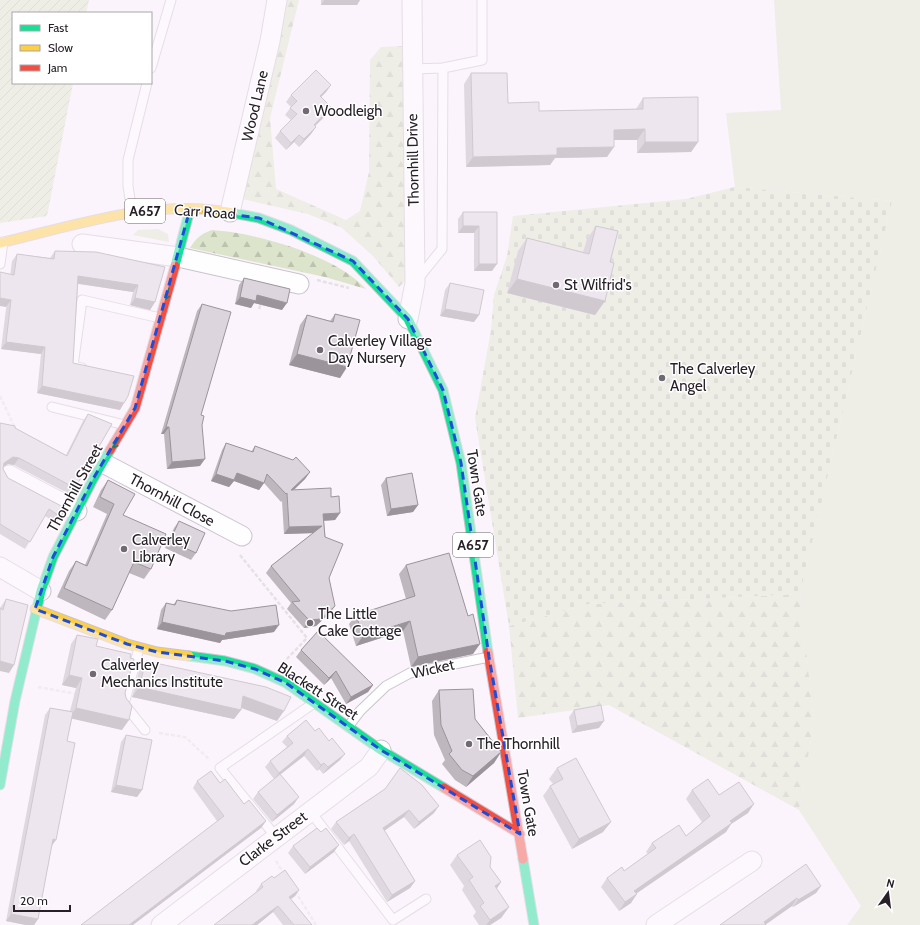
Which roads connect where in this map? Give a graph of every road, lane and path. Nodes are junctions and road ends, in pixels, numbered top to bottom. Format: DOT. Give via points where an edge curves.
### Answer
graph roads {
  1 [pos="171,0"];
  2 [pos="277,0"];
  3 [pos="412,0"];
  4 [pos="482,0"];
  5 [pos="152,65"];
  6 [pos="443,68"];
  7 [pos="412,69"];
  8 [pos="147,84"];
  9 [pos="190,209"];
  10 [pos="230,212"];
  11 [pos="132,213"];
  12 [pos="291,230"];
  13 [pos="2,242"];
  14 [pos="82,244"];
  15 [pos="178,257"];
  16 [pos="0,264"];
  17 [pos="415,283"];
  18 [pos="299,284"];
  19 [pos="350,288"];
  20 [pos="260,304"];
  21 [pos="260,309"];
  22 [pos="160,318"];
  23 [pos="408,319"];
  24 [pos="94,370"];
  25 [pos="0,396"];
  26 [pos="52,407"];
  27 [pos="126,426"];
  28 [pos="16,429"];
  29 [pos="103,464"];
  30 [pos="9,475"];
  31 [pos="77,511"];
  32 [pos="242,536"];
  33 [pos="0,567"];
  34 [pos="41,591"];
  35 [pos="35,609"];
  36 [pos="139,648"];
  37 [pos="489,657"];
  38 [pos="272,676"];
  39 [pos="12,695"];
  40 [pos="79,695"];
  41 [pos="314,703"];
  42 [pos="348,727"];
  43 [pos="145,730"];
  44 [pos="381,750"];
  45 [pos="220,768"];
  46 [pos="0,785"];
  47 [pos="310,811"];
  48 [pos="520,834"];
  49 [pos="271,841"];
  50 [pos="752,861"];
  51 [pos="287,878"];
  52 [pos="291,885"];
  53 [pos="426,899"];
  54 [pos="161,925"];
  55 [pos="316,925"];
  56 [pos="534,925"];
  57 [pos="656,925"];
  1 -- 5 [label="lane"];
  2 -- 10 [label="street, Wood Lane" via="270,41"];
  3 -- 7 [label="street, Thornhill Drive"];
  4 -- 6 [label="lane" via="482,60"];
  6 -- 7 [label="lane"];
  6 -- 17 [label="lane" via="442,249"];
  7 -- 17 [label="street, Thornhill Drive"];
  8 -- 11 [label="lane" via="128,160"];
  9 -- 10 [label="street, Carr Road / A657"];
  9 -- 11 [label="street, Carr Road / A657"];
  9 -- 15 [label="street, Thornhill Street"];
  10 -- 12 [label="street, Carr Road / A657" via="259,218"];
  11 -- 13 [label="street, Carr Road / A657"];
  12 -- 23 [label="street, Town Gate / A657" via="353,261"];
  13 -- 16 [label="lane"];
  14 -- 15 [label="street"];
  15 -- 18 [label="street"];
  15 -- 22 [label="street, Thornhill Street, one-way"];
  17 -- 23 [label="street, Thornhill Drive"];
  18 -- 19 [label="path" via="304,277"];
  20 -- 21 [label="path"];
  22 -- 24 [label="lane" via="82,300 73,366"];
  22 -- 27 [label="street, Thornhill Street" via="140,380 135,408"];
  23 -- 37 [label="street, Town Gate / A657" via="443,390 461,463"];
  25 -- 28 [label="path"];
  26 -- 27 [label="lane"];
  27 -- 29 [label="street, Thornhill Street, one-way"];
  29 -- 31 [label="street, Thornhill Street"];
  29 -- 32 [label="street, Thornhill Close"];
  30 -- 31 [label="street"];
  31 -- 34 [label="street, Thornhill Street" via="53,557"];
  32 -- 38 [label="path" via="240,555 307,638"];
  33 -- 34 [label="street"];
  34 -- 35 [label="street, Thornhill Street"];
  35 -- 36 [label="street, Blackett Street"];
  35 -- 39 [label="street, Thornhill Street"];
  36 -- 38 [label="street, Blackett Street" via="226,661"];
  36 -- 43 [label="lane" via="124,704"];
  37 -- 42 [label="lane, Wicket" via="410,673 386,686 360,711"];
  37 -- 48 [label="street, Town Gate / A657"];
  38 -- 41 [label="street, Blackett Street"];
  39 -- 40 [label="path"];
  39 -- 46 [label="street, Thornhill Street"];
  41 -- 42 [label="street, Blackett Street"];
  41 -- 45 [label="lane"];
  42 -- 44 [label="street, Blackett Street"];
  43 -- 45 [label="path" via="185,737"];
  44 -- 47 [label="street, Clarke Street" via="369,766"];
  44 -- 48 [label="street, Blackett Street"];
  45 -- 49 [label="lane"];
  47 -- 49 [label="street, Clarke Street"];
  47 -- 53 [label="lane" via="394,920"];
  48 -- 56 [label="street, Town Gate / A657"];
  49 -- 51 [label="path"];
  49 -- 54 [label="street, Clarke Street"];
  50 -- 57 [label="street"];
  52 -- 55 [label="path"];
}
